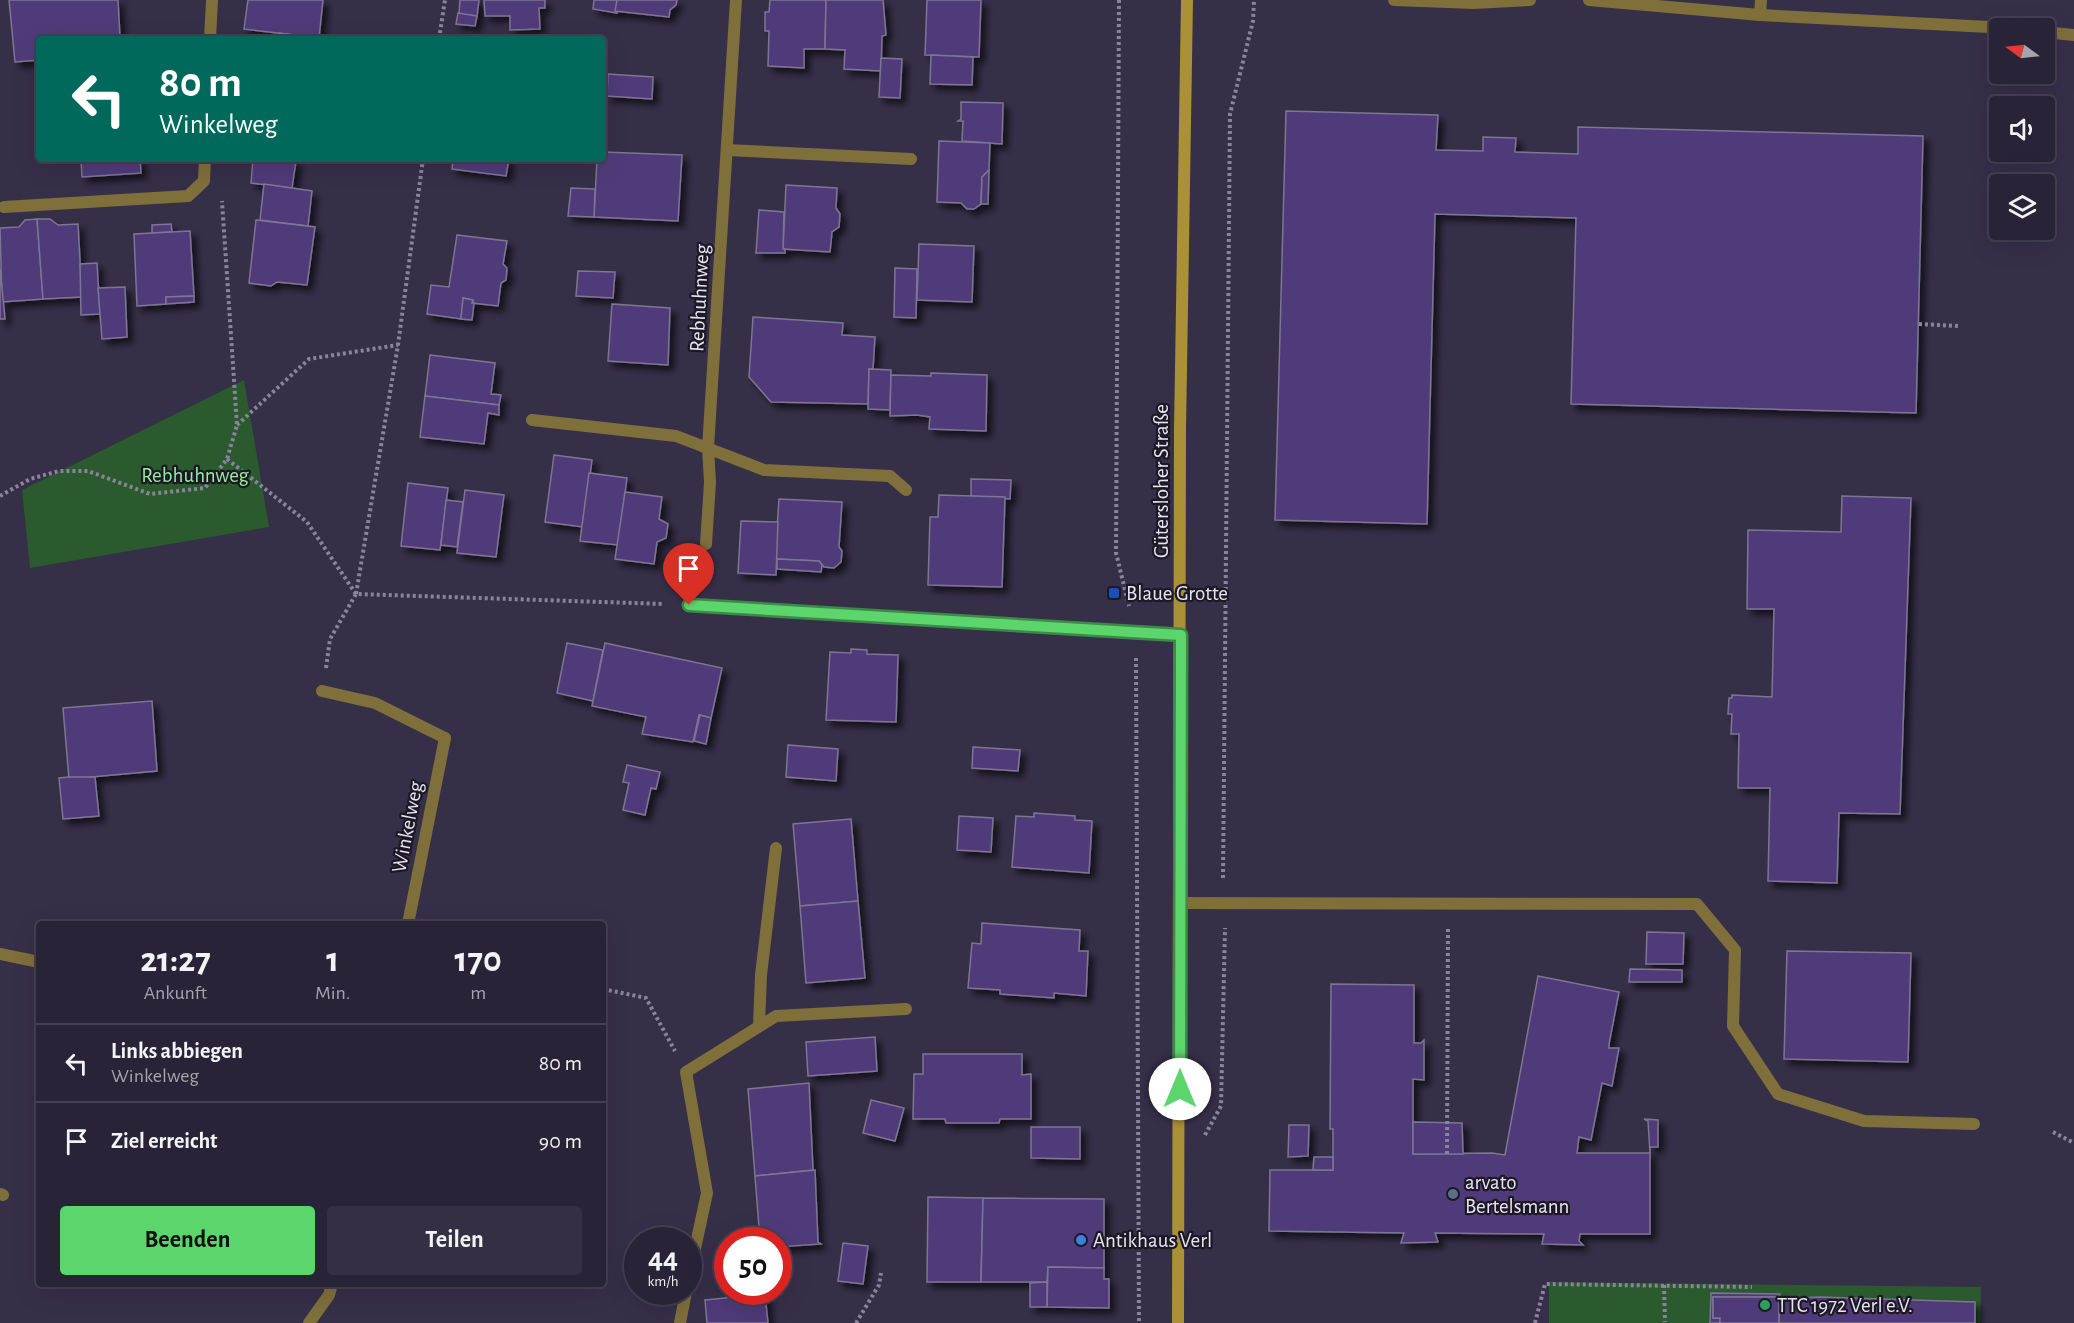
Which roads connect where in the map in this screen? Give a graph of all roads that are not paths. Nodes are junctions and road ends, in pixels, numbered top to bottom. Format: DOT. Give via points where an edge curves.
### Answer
graph roads {
  1 [pos="212,0"];
  2 [pos="736,0"];
  3 [pos="1187,0"];
  4 [pos="1394,0"];
  5 [pos="1530,0"];
  6 [pos="1589,0"];
  7 [pos="1761,0"];
  8 [pos="1760,15"];
  9 [pos="1989,27"];
  10 [pos="2055,33"];
  11 [pos="2074,35"];
  12 [pos="210,36"];
  13 [pos="727,150"];
  14 [pos="911,159"];
  15 [pos="205,162"];
  16 [pos="4,207"];
  17 [pos="532,420"];
  18 [pos="708,448"];
  19 [pos="906,490"];
  20 [pos="706,544"];
  21 [pos="689,605"];
  22 [pos="1181,635"];
  23 [pos="322,691"];
  24 [pos="777,848"];
  25 [pos="1181,903"];
  26 [pos="409,921"];
  27 [pos="0,954"];
  28 [pos="36,961"];
  29 [pos="906,1009"];
  30 [pos="759,1024"];
  31 [pos="1974,1124"];
  32 [pos="700,1227"];
  33 [pos="331,1287"];
  34 [pos="683,1305"];
  35 [pos="309,1323"];
  36 [pos="680,1323"];
  37 [pos="1178,1323"];
  1 -- 12 [label="street"];
  2 -- 13 [label="street, Rebhuhnweg"];
  3 -- 22 [label="main road, Gütersloher Straße"];
  4 -- 5 [label="street"];
  6 -- 8 [label="street"];
  7 -- 8 [label="street"];
  8 -- 9 [label="street"];
  10 -- 11 [label="street"];
  13 -- 14 [label="street"];
  13 -- 18 [label="street, Rebhuhnweg"];
  15 -- 16 [label="street" via="204,181 188,196"];
  17 -- 18 [label="street" via="676,436"];
  18 -- 19 [label="street" via="764,470 890,476"];
  18 -- 20 [label="street, Rebhuhnweg"];
  21 -- 22 [label="street"];
  22 -- 25 [label="main road, Gütersloher Straße"];
  23 -- 26 [label="street, Winkelweg" via="375,703 445,738"];
  24 -- 30 [label="street"];
  25 -- 31 [label="street" via="1697,904 1735,950 1733,1026 1778,1094 1864,1121"];
  25 -- 37 [label="main road, Gütersloher Straße"];
  27 -- 28 [label="street"];
  29 -- 30 [label="street" via="777,1016"];
  30 -- 32 [label="street" via="686,1072 707,1193"];
  33 -- 35 [label="street"];
  34 -- 36 [label="street"];
}
